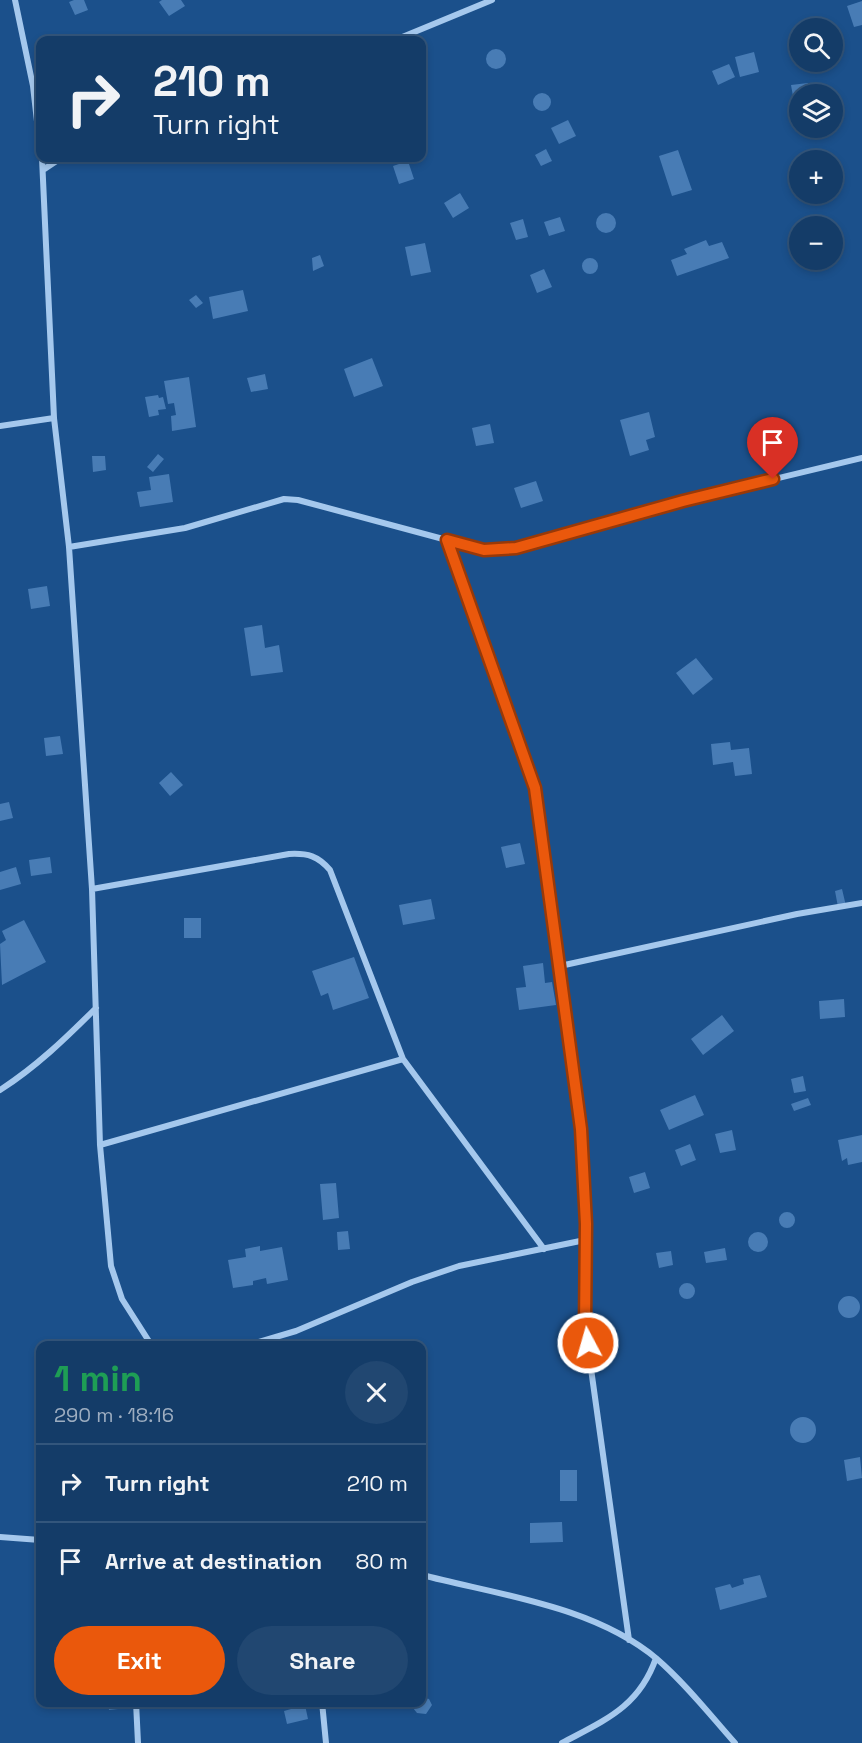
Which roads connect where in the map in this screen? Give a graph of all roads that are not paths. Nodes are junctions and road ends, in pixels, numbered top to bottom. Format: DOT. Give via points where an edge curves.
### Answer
graph roads {
  1 [pos="15,0"];
  2 [pos="492,0"];
  3 [pos="405,36"];
  4 [pos="36,113"];
  5 [pos="42,162"];
  6 [pos="55,162"];
  7 [pos="43,170"];
  8 [pos="54,418"];
  9 [pos="0,426"];
  10 [pos="862,458"];
  11 [pos="447,540"];
  12 [pos="69,547"];
  13 [pos="92,889"];
  14 [pos="862,903"];
  15 [pos="560,966"];
  16 [pos="96,1008"];
  17 [pos="403,1059"];
  18 [pos="0,1090"];
  19 [pos="100,1145"];
  20 [pos="585,1240"];
  21 [pos="544,1249"];
  22 [pos="149,1341"];
  23 [pos="261,1341"];
  24 [pos="0,1537"];
  25 [pos="36,1540"];
  26 [pos="426,1576"];
  27 [pos="629,1640"];
  28 [pos="656,1658"];
  29 [pos="136,1707"];
  30 [pos="322,1707"];
  31 [pos="138,1743"];
  32 [pos="326,1743"];
  33 [pos="562,1743"];
  34 [pos="735,1743"];
  1 -- 4 [label="street"];
  2 -- 3 [label="street"];
  5 -- 7 [label="street"];
  6 -- 7 [label="street"];
  7 -- 8 [label="street"];
  8 -- 9 [label="street"];
  8 -- 12 [label="street"];
  10 -- 11 [label="street" via="683,501 516,548 484,550"];
  11 -- 12 [label="street" via="284,499 185,528"];
  11 -- 15 [label="street" via="535,788"];
  12 -- 13 [label="street"];
  13 -- 16 [label="street"];
  13 -- 17 [label="street" via="290,854 313,855 330,870"];
  14 -- 15 [label="street"];
  15 -- 20 [label="street" via="581,1129"];
  16 -- 18 [label="street" via="51,1052"];
  16 -- 19 [label="street"];
  17 -- 19 [label="street"];
  17 -- 21 [label="street"];
  19 -- 22 [label="street" via="111,1266 122,1299"];
  20 -- 21 [label="street"];
  20 -- 27 [label="street" via="585,1326"];
  21 -- 23 [label="street" via="459,1266"];
  24 -- 25 [label="street"];
  26 -- 27 [label="street" via="565,1611 600,1623"];
  27 -- 28 [label="street"];
  28 -- 33 [label="street" via="650,1676 635,1698 617,1713"];
  28 -- 34 [label="street"];
  29 -- 31 [label="street"];
  30 -- 32 [label="street"];
}
